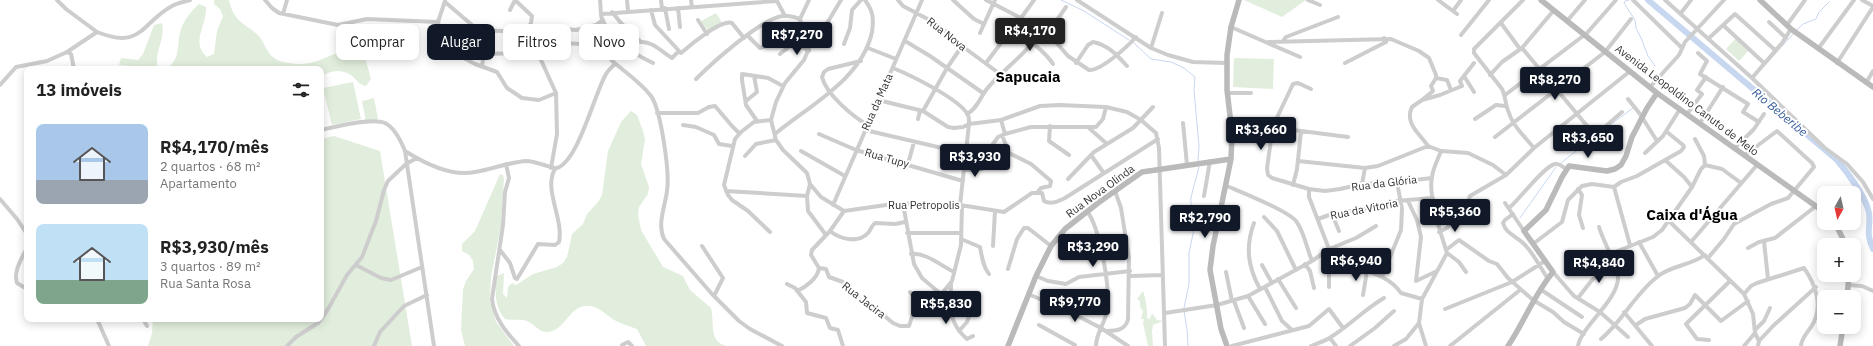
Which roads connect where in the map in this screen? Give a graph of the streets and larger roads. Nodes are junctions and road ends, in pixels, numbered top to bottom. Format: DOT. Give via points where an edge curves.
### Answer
graph roads {
  1 [pos="57,0"];
  2 [pos="190,0"];
  3 [pos="265,0"];
  4 [pos="287,0"];
  5 [pos="515,0"];
  6 [pos="600,0"];
  7 [pos="627,0"];
  8 [pos="661,0"];
  9 [pos="691,0"];
  10 [pos="809,0"];
  11 [pos="841,0"];
  12 [pos="861,0"];
  13 [pos="866,0"];
  14 [pos="898,0"];
  15 [pos="922,0"];
  16 [pos="953,0"];
  17 [pos="986,0"];
  18 [pos="1034,0"];
  19 [pos="1077,0"];
  20 [pos="1239,0"];
  21 [pos="1308,0"];
  22 [pos="1438,0"];
  23 [pos="1461,0"];
  24 [pos="1489,0"];
  25 [pos="1522,0"];
  26 [pos="1541,0"];
  27 [pos="1585,0"];
  28 [pos="1616,0"];
  29 [pos="1633,0"];
  30 [pos="1665,0"];
  31 [pos="1691,0"];
  32 [pos="1724,0"];
  33 [pos="1760,0"];
  34 [pos="1805,0"];
  35 [pos="1854,0"];
  36 [pos="1862,0"];
  37 [pos="445,1"];
  38 [pos="778,1"];
  39 [pos="722,2"];
  40 [pos="752,2"];
  41 [pos="994,2"];
  42 [pos="1320,5"];
  43 [pos="1873,6"];
  44 [pos="692,7"];
  45 [pos="1066,7"];
  46 [pos="663,8"];
  47 [pos="678,8"];
  48 [pos="510,10"];
  49 [pos="651,10"];
  50 [pos="1554,10"];
  51 [pos="628,11"];
  52 [pos="1453,11"];
  53 [pos="612,12"];
  54 [pos="917,13"];
  55 [pos="1162,13"];
  56 [pos="1681,13"];
  57 [pos="283,14"];
  58 [pos="602,14"];
  59 [pos="1457,14"];
  60 [pos="785,16"];
  61 [pos="1338,17"];
  62 [pos="1020,18"];
  63 [pos="800,19"];
  64 [pos="1631,19"];
  65 [pos="603,20"];
  66 [pos="698,20"];
  67 [pos="1567,21"];
  68 [pos="438,22"];
  69 [pos="1769,22"];
  70 [pos="1501,23"];
  71 [pos="531,24"];
  72 [pos="984,24"];
  73 [pos="1723,25"];
  74 [pos="680,27"];
  75 [pos="1231,27"];
  76 [pos="669,28"];
  77 [pos="1698,29"];
  78 [pos="571,30"];
  79 [pos="1792,30"];
  80 [pos="503,31"];
  81 [pos="97,32"];
  82 [pos="980,33"];
  83 [pos="1048,33"];
  84 [pos="707,34"];
  85 [pos="801,34"];
  86 [pos="1583,34"];
  87 [pos="1461,35"];
  88 [pos="745,37"];
  89 [pos="1384,38"];
  90 [pos="1786,38"];
  91 [pos="1134,39"];
  92 [pos="1708,39"];
  93 [pos="905,41"];
  94 [pos="1283,41"];
  95 [pos="795,42"];
  96 [pos="1268,42"];
  97 [pos="571,43"];
  98 [pos="1032,43"];
  99 [pos="844,44"];
  100 [pos="962,46"];
  101 [pos="868,48"];
  102 [pos="1151,48"];
  103 [pos="1521,48"];
  104 [pos="1682,48"];
  105 [pos="1775,50"];
  106 [pos="1818,50"];
  107 [pos="809,51"];
  108 [pos="66,52"];
  109 [pos="680,52"];
  110 [pos="1605,52"];
  111 [pos="1698,53"];
  112 [pos="503,54"];
  113 [pos="780,54"];
  114 [pos="1116,54"];
  115 [pos="1300,57"];
  116 [pos="896,59"];
  117 [pos="539,60"];
  118 [pos="861,61"];
  119 [pos="1837,62"];
  120 [pos="653,63"];
  121 [pos="986,63"];
  122 [pos="1076,63"];
  123 [pos="1227,63"];
  124 [pos="1345,63"];
  125 [pos="1474,63"];
  126 [pos="1764,63"];
  127 [pos="614,64"];
  128 [pos="1053,64"];
  129 [pos="73,66"];
  130 [pos="482,66"];
  131 [pos="1127,66"];
  132 [pos="893,68"];
  133 [pos="947,68"];
  134 [pos="1539,68"];
  135 [pos="1873,71"];
  136 [pos="1629,72"];
  137 [pos="1000,74"];
  138 [pos="1490,75"];
  139 [pos="754,76"];
  140 [pos="1464,76"];
  141 [pos="1706,77"];
  142 [pos="1436,78"];
  143 [pos="1752,78"];
  144 [pos="696,79"];
  145 [pos="1866,84"];
  146 [pos="0,85"];
  147 [pos="783,86"];
  148 [pos="1650,87"];
  149 [pos="1723,87"];
  150 [pos="1873,87"];
  151 [pos="936,89"];
  152 [pos="1311,89"];
  153 [pos="1451,90"];
  154 [pos="1557,90"];
  155 [pos="830,92"];
  156 [pos="1474,92"];
  157 [pos="556,93"];
  158 [pos="984,93"];
  159 [pos="1228,93"];
  160 [pos="1251,93"];
  161 [pos="1657,93"];
  162 [pos="1505,95"];
  163 [pos="1628,99"];
  164 [pos="878,100"];
  165 [pos="1422,100"];
  166 [pos="746,101"];
  167 [pos="1505,106"];
  168 [pos="1106,107"];
  169 [pos="1153,107"];
  170 [pos="1680,109"];
  171 [pos="922,111"];
  172 [pos="1622,112"];
  173 [pos="657,113"];
  174 [pos="967,114"];
  175 [pos="1576,114"];
  176 [pos="1687,114"];
  177 [pos="1764,114"];
  178 [pos="1642,117"];
  179 [pos="918,119"];
  180 [pos="1475,119"];
  181 [pos="771,120"];
  182 [pos="1001,120"];
  183 [pos="1141,120"];
  184 [pos="757,121"];
  185 [pos="1232,122"];
  186 [pos="1759,122"];
  187 [pos="1183,123"];
  188 [pos="1700,123"];
  189 [pos="969,124"];
  190 [pos="1514,124"];
  191 [pos="682,125"];
  192 [pos="868,125"];
  193 [pos="1050,126"];
  194 [pos="1273,126"];
  195 [pos="1089,128"];
  196 [pos="324,129"];
  197 [pos="865,130"];
  198 [pos="1301,132"];
  199 [pos="1666,132"];
  200 [pos="740,133"];
  201 [pos="775,134"];
  202 [pos="819,134"];
  203 [pos="1003,134"];
  204 [pos="1348,137"];
  205 [pos="1495,137"];
  206 [pos="1158,139"];
  207 [pos="1695,139"];
  208 [pos="776,140"];
  209 [pos="1657,141"];
  210 [pos="914,142"];
  211 [pos="1107,144"];
  212 [pos="732,146"];
  213 [pos="1428,146"];
  214 [pos="1534,148"];
  215 [pos="1735,148"];
  216 [pos="405,150"];
  217 [pos="856,150"];
  218 [pos="966,150"];
  219 [pos="801,151"];
  220 [pos="1441,151"];
  221 [pos="1645,153"];
  222 [pos="1069,155"];
  223 [pos="1091,155"];
  224 [pos="1745,155"];
  225 [pos="745,156"];
  226 [pos="417,158"];
  227 [pos="1231,159"];
  228 [pos="1298,160"];
  229 [pos="1665,160"];
  230 [pos="1210,162"];
  231 [pos="406,164"];
  232 [pos="506,164"];
  233 [pos="908,164"];
  234 [pos="1757,164"];
  235 [pos="1187,165"];
  236 [pos="1705,165"];
  237 [pos="553,168"];
  238 [pos="1365,168"];
  239 [pos="1160,169"];
  240 [pos="1566,169"];
  241 [pos="964,170"];
  242 [pos="399,171"];
  243 [pos="408,172"];
  244 [pos="1103,172"];
  245 [pos="1506,175"];
  246 [pos="845,176"];
  247 [pos="1432,178"];
  248 [pos="1068,179"];
  249 [pos="963,181"];
  250 [pos="1397,182"];
  251 [pos="1741,183"];
  252 [pos="810,184"];
  253 [pos="1362,184"];
  254 [pos="1293,185"];
  255 [pos="1227,186"];
  256 [pos="1614,187"];
  257 [pos="1692,187"];
  258 [pos="1309,189"];
  259 [pos="1578,189"];
  260 [pos="726,191"];
  261 [pos="1115,191"];
  262 [pos="1794,191"];
  263 [pos="1037,192"];
  264 [pos="807,196"];
  265 [pos="1204,196"];
  266 [pos="1433,198"];
  267 [pos="1873,199"];
  268 [pos="0,200"];
  269 [pos="1401,201"];
  270 [pos="1408,201"];
  271 [pos="1505,203"];
  272 [pos="903,204"];
  273 [pos="833,205"];
  274 [pos="961,205"];
  275 [pos="1816,206"];
  276 [pos="1509,208"];
  277 [pos="844,211"];
  278 [pos="995,211"];
  279 [pos="1087,211"];
  280 [pos="1332,214"];
  281 [pos="1513,214"];
  282 [pos="1264,217"];
  283 [pos="1318,219"];
  284 [pos="1669,220"];
  285 [pos="905,222"];
  286 [pos="1254,223"];
  287 [pos="1376,226"];
  288 [pos="1599,227"];
  289 [pos="1583,228"];
  290 [pos="24,230"];
  291 [pos="830,231"];
  292 [pos="1339,231"];
  293 [pos="1524,231"];
  294 [pos="770,232"];
  295 [pos="1440,232"];
  296 [pos="907,233"];
  297 [pos="961,233"];
  298 [pos="826,235"];
  299 [pos="961,239"];
  300 [pos="1764,240"];
  301 [pos="1639,242"];
  302 [pos="1691,242"];
  303 [pos="1533,244"];
  304 [pos="1630,245"];
  305 [pos="702,246"];
  306 [pos="993,246"];
  307 [pos="1051,246"];
  308 [pos="1748,248"];
  309 [pos="500,250"];
  310 [pos="1328,252"];
  311 [pos="1446,252"];
  312 [pos="910,254"];
  313 [pos="1610,254"];
  314 [pos="24,255"];
  315 [pos="1706,257"];
  316 [pos="1312,261"];
  317 [pos="1545,261"];
  318 [pos="1613,262"];
  319 [pos="1305,264"];
  320 [pos="356,265"];
  321 [pos="1262,265"];
  322 [pos="1538,266"];
  323 [pos="422,267"];
  324 [pos="819,268"];
  325 [pos="1008,269"];
  326 [pos="1439,269"];
  327 [pos="1296,270"];
  328 [pos="1367,271"];
  329 [pos="954,272"];
  330 [pos="1226,272"];
  331 [pos="1466,272"];
  332 [pos="1553,272"];
  333 [pos="989,274"];
  334 [pos="1105,274"];
  335 [pos="1130,274"];
  336 [pos="1163,275"];
  337 [pos="1036,276"];
  338 [pos="1658,276"];
  339 [pos="1382,277"];
  340 [pos="1278,279"];
  341 [pos="1548,279"];
  342 [pos="1768,279"];
  343 [pos="1730,281"];
  344 [pos="951,282"];
  345 [pos="1512,282"];
  346 [pos="1848,282"];
  347 [pos="1272,283"];
  348 [pos="787,284"];
  349 [pos="1848,285"];
  350 [pos="24,287"];
  351 [pos="1265,287"];
  352 [pos="1329,287"];
  353 [pos="1816,287"];
  354 [pos="1314,288"];
  355 [pos="1260,289"];
  356 [pos="1540,289"];
  357 [pos="1520,290"];
  358 [pos="1848,290"];
  359 [pos="797,291"];
  360 [pos="1873,291"];
  361 [pos="910,292"];
  362 [pos="1028,294"];
  363 [pos="1744,294"];
  364 [pos="427,295"];
  365 [pos="942,295"];
  366 [pos="1363,295"];
  367 [pos="714,296"];
  368 [pos="1248,296"];
  369 [pos="977,297"];
  370 [pos="1384,298"];
  371 [pos="1578,298"];
  372 [pos="1422,299"];
  373 [pos="1533,300"];
  374 [pos="1233,301"];
  375 [pos="1748,301"];
  376 [pos="917,302"];
  377 [pos="1217,305"];
  378 [pos="1706,306"];
  379 [pos="1296,308"];
  380 [pos="1770,308"];
  381 [pos="1445,309"];
  382 [pos="1394,311"];
  383 [pos="1600,312"];
  384 [pos="1624,312"];
  385 [pos="1165,313"];
  386 [pos="324,315"];
  387 [pos="1582,317"];
  388 [pos="98,322"];
  389 [pos="145,322"];
  390 [pos="319,322"];
  391 [pos="1419,323"];
  392 [pos="1265,324"];
  393 [pos="1614,324"];
  394 [pos="1039,325"];
  395 [pos="1636,325"];
  396 [pos="147,326"];
  397 [pos="1101,328"];
  398 [pos="1244,328"];
  399 [pos="1343,328"];
  400 [pos="1292,330"];
  401 [pos="959,331"];
  402 [pos="1106,331"];
  403 [pos="1755,332"];
  404 [pos="1584,334"];
  405 [pos="1842,334"];
  406 [pos="973,336"];
  407 [pos="1628,337"];
  408 [pos="1330,338"];
  409 [pos="1601,339"];
  410 [pos="1709,340"];
  411 [pos="1759,340"];
  412 [pos="622,345"];
  413 [pos="1074,345"];
  414 [pos="109,346"];
  415 [pos="287,346"];
  416 [pos="374,346"];
  417 [pos="434,346"];
  418 [pos="519,346"];
  419 [pos="632,346"];
  420 [pos="782,346"];
  421 [pos="843,346"];
  422 [pos="1008,346"];
  423 [pos="1096,346"];
  424 [pos="1128,346"];
  425 [pos="1165,346"];
  426 [pos="1227,346"];
  427 [pos="1232,346"];
  428 [pos="1311,346"];
  429 [pos="1336,346"];
  430 [pos="1350,346"];
  431 [pos="1394,346"];
  432 [pos="1426,346"];
  433 [pos="1450,346"];
  434 [pos="1508,346"];
  435 [pos="1578,346"];
  436 [pos="1652,346"];
  437 [pos="1744,346"];
  438 [pos="1758,346"];
  439 [pos="1801,346"];
  440 [pos="1840,346"];
  1 -- 81 [label="street"];
  2 -- 81 [label="street" via="173,5 136,36 120,38"];
  3 -- 57 [label="street"];
  4 -- 57 [label="street"];
  5 -- 48 [label="street"];
  5 -- 71 [label="street" via="532,16"];
  6 -- 58 [label="street"];
  7 -- 51 [label="street"];
  8 -- 46 [label="street"];
  9 -- 44 [label="street"];
  10 -- 63 [label="street"];
  11 -- 107 [label="street"];
  12 -- 99 [label="street" via="852,10 850,28"];
  13 -- 101 [label="street" via="874,17"];
  14 -- 54 [label="street, Rua Nova"];
  15 -- 54 [label="street, Rua da Mata"];
  16 -- 72 [label="street" via="971,17"];
  17 -- 41 [label="street"];
  18 -- 62 [label="street"];
  19 -- 91 [label="street"];
  20 -- 75 [label="street"];
  21 -- 42 [label="street"];
  22 -- 52 [label="street"];
  23 -- 52 [label="street"];
  24 -- 87 [label="street"];
  25 -- 70 [label="street"];
  26 -- 50 [label="street, Avenida Leopoldino Canuto de Melo"];
  27 -- 67 [label="street"];
  28 -- 86 [label="street" via="1587,33"];
  29 -- 104 [label="street"];
  30 -- 56 [label="street"];
  31 -- 56 [label="street"];
  32 -- 77 [label="street"];
  33 -- 79 [label="street"];
  34 -- 79 [label="street"];
  35 -- 106 [label="street"];
  36 -- 43 [label="street"];
  37 -- 68 [label="street"];
  37 -- 80 [label="street" via="478,30"];
  38 -- 40 [label="street"];
  38 -- 60 [label="street"];
  39 -- 40 [label="street"];
  39 -- 44 [label="street"];
  41 -- 62 [label="street"];
  41 -- 72 [label="street"];
  43 -- 119 [label="street"];
  44 -- 47 [label="street"];
  45 -- 83 [label="street"];
  46 -- 47 [label="street"];
  46 -- 49 [label="street"];
  46 -- 76 [label="street"];
  47 -- 74 [label="street"];
  49 -- 51 [label="street"];
  49 -- 109 [label="street" via="656,25"];
  50 -- 67 [label="street, Avenida Leopoldino Canuto de Melo"];
  50 -- 103 [label="street"];
  51 -- 53 [label="street"];
  52 -- 59 [label="street"];
  53 -- 58 [label="street"];
  53 -- 109 [label="street" via="641,42 653,44 672,58"];
  54 -- 93 [label="street, Rua da Mata"];
  54 -- 100 [label="street, Rua Nova" via="937,24"];
  55 -- 102 [label="street"];
  56 -- 77 [label="street"];
  57 -- 68 [label="street" via="338,25 367,19"];
  58 -- 65 [label="street"];
  60 -- 63 [label="street"];
  60 -- 88 [label="street" via="776,18"];
  61 -- 94 [label="street" via="1286,37"];
  62 -- 83 [label="street" via="1039,31"];
  63 -- 85 [label="street" via="804,27"];
  64 -- 110 [label="street"];
  65 -- 78 [label="street" via="594,26"];
  65 -- 120 [label="street" via="631,51"];
  66 -- 84 [label="street"];
  67 -- 86 [label="street, Avenida Leopoldino Canuto de Melo"];
  68 -- 130 [label="street" via="443,36 458,55"];
  69 -- 90 [label="street"];
  70 -- 103 [label="street"];
  70 -- 138 [label="street" via="1474,49 1476,57"];
  72 -- 82 [label="street"];
  73 -- 92 [label="street"];
  73 -- 105 [label="street" via="1736,14"];
  73 -- 126 [label="street"];
  75 -- 96 [label="street"];
  75 -- 123 [label="street"];
  77 -- 92 [label="street"];
  77 -- 104 [label="street"];
  79 -- 90 [label="street"];
  79 -- 106 [label="street"];
  81 -- 108 [label="street"];
  83 -- 122 [label="street"];
  84 -- 88 [label="street" via="730,22"];
  84 -- 109 [label="street"];
  85 -- 88 [label="street" via="762,47"];
  85 -- 95 [label="street"];
  86 -- 110 [label="street, Avenida Leopoldino Canuto de Melo"];
  86 -- 134 [label="street"];
  88 -- 144 [label="street"];
  89 -- 94 [label="street"];
  89 -- 124 [label="street" via="1386,42"];
  89 -- 142 [label="street" via="1419,51 1428,58"];
  90 -- 105 [label="street"];
  91 -- 102 [label="street"];
  91 -- 114 [label="street"];
  92 -- 143 [label="street"];
  93 -- 116 [label="street, Rua da Mata"];
  93 -- 133 [label="street"];
  94 -- 96 [label="street"];
  95 -- 107 [label="street"];
  95 -- 113 [label="street"];
  96 -- 115 [label="street"];
  97 -- 127 [label="street" via="584,44 602,51"];
  98 -- 121 [label="street" via="1016,32 1010,32"];
  98 -- 128 [label="street" via="1046,54"];
  98 -- 137 [label="street" via="1015,63"];
  100 -- 121 [label="street, Rua Nova"];
  100 -- 133 [label="street"];
  101 -- 116 [label="street"];
  101 -- 118 [label="street"];
  102 -- 123 [label="street" via="1180,60"];
  103 -- 134 [label="street"];
  103 -- 138 [label="street"];
  104 -- 148 [label="street" via="1676,59"];
  105 -- 126 [label="street"];
  106 -- 119 [label="street"];
  107 -- 147 [label="street"];
  108 -- 129 [label="street" via="71,54"];
  108 -- 146 [label="street" via="47,61 16,67"];
  110 -- 136 [label="street, Avenida Leopoldino Canuto de Melo"];
  110 -- 154 [label="street"];
  111 -- 141 [label="street" via="1707,61 1700,74"];
  112 -- 130 [label="street" via="484,54"];
  114 -- 122 [label="street" via="1094,70"];
  114 -- 122 [label="street" via="1098,43 1090,42"];
  114 -- 131 [label="street"];
  116 -- 132 [label="street, Rua da Mata"];
  117 -- 157 [label="street"];
  118 -- 155 [label="street"];
  118 -- 155 [label="street" via="826,70 822,77"];
  119 -- 145 [label="street"];
  121 -- 137 [label="street, Rua Nova"];
  123 -- 159 [label="street"];
  125 -- 140 [label="street"];
  126 -- 143 [label="street"];
  127 -- 173 [label="street" via="633,76 651,96"];
  127 -- 237 [label="street" via="604,77 576,147 563,164"];
  130 -- 157 [label="street" via="497,72 507,88 522,98 539,100"];
  132 -- 151 [label="street"];
  132 -- 164 [label="street, Rua da Mata"];
  133 -- 151 [label="street"];
  133 -- 158 [label="street"];
  134 -- 154 [label="street"];
  134 -- 162 [label="street"];
  135 -- 145 [label="street"];
  136 -- 148 [label="street, Avenida Leopoldino Canuto de Melo"];
  136 -- 175 [label="street"];
  137 -- 158 [label="street"];
  138 -- 162 [label="street"];
  139 -- 147 [label="street" via="768,78"];
  139 -- 166 [label="street" via="757,92"];
  139 -- 166 [label="street" via="742,75"];
  140 -- 153 [label="street" via="1460,81 1462,86"];
  140 -- 156 [label="street"];
  141 -- 149 [label="street"];
  141 -- 176 [label="street" via="1697,90 1702,94"];
  142 -- 153 [label="street" via="1447,80"];
  142 -- 165 [label="street" via="1431,86 1433,91"];
  143 -- 267 [label="street" via="1825,148 1852,169"];
  145 -- 150 [label="street"];
  147 -- 181 [label="street"];
  148 -- 161 [label="street, Avenida Leopoldino Canuto de Melo"];
  149 -- 186 [label="street" via="1748,104 1743,112"];
  149 -- 188 [label="street"];
  151 -- 171 [label="street"];
  151 -- 174 [label="street"];
  152 -- 194 [label="street, Rua da Glória" via="1298,83 1293,84"];
  153 -- 165 [label="street"];
  154 -- 175 [label="street"];
  154 -- 190 [label="street"];
  155 -- 192 [label="street" via="851,114"];
  155 -- 201 [label="street"];
  157 -- 237 [label="street" via="557,134"];
  158 -- 174 [label="street" via="974,109"];
  159 -- 160 [label="street"];
  159 -- 185 [label="street"];
  161 -- 170 [label="street, Avenida Leopoldino Canuto de Melo"];
  161 -- 178 [label="street"];
  162 -- 167 [label="street"];
  163 -- 178 [label="street"];
  164 -- 171 [label="street"];
  164 -- 192 [label="street, Rua da Mata"];
  165 -- 213 [label="street" via="1412,107 1410,117 1416,132"];
  166 -- 184 [label="street" via="748,109"];
  167 -- 180 [label="street" via="1496,105"];
  167 -- 190 [label="street"];
  168 -- 182 [label="street" via="1040,106"];
  168 -- 183 [label="street" via="1127,112"];
  168 -- 195 [label="street" via="1100,124"];
  169 -- 183 [label="street"];
  170 -- 176 [label="street, Avenida Leopoldino Canuto de Melo"];
  170 -- 199 [label="street"];
  171 -- 179 [label="street"];
  171 -- 189 [label="street" via="951,128"];
  172 -- 175 [label="street" via="1595,134"];
  173 -- 200 [label="street" via="698,113 715,106"];
  173 -- 367 [label="street" via="668,179 660,227 662,234"];
  174 -- 189 [label="street"];
  175 -- 214 [label="street"];
  176 -- 188 [label="street, Avenida Leopoldino Canuto de Melo"];
  177 -- 186 [label="street"];
  178 -- 209 [label="street"];
  178 -- 240 [label="street" via="1626,156 1618,167 1607,171 1572,165"];
  181 -- 184 [label="street"];
  181 -- 201 [label="street"];
  182 -- 189 [label="street"];
  182 -- 203 [label="street"];
  183 -- 206 [label="street" via="1153,129"];
  183 -- 211 [label="street"];
  184 -- 200 [label="street"];
  185 -- 194 [label="street"];
  185 -- 227 [label="street"];
  186 -- 215 [label="street"];
  187 -- 235 [label="street"];
  188 -- 215 [label="street, Avenida Leopoldino Canuto de Melo"];
  189 -- 218 [label="street"];
  190 -- 205 [label="street"];
  190 -- 214 [label="street"];
  191 -- 212 [label="street" via="696,127 716,136 719,144"];
  192 -- 197 [label="street, Rua da Mata"];
  193 -- 195 [label="street"];
  193 -- 203 [label="street" via="1031,127"];
  193 -- 222 [label="street" via="1049,140"];
  194 -- 198 [label="street"];
  194 -- 254 [label="street, Rua da Glória" via="1267,172 1272,178"];
  195 -- 211 [label="street"];
  196 -- 216 [label="street" via="378,122 389,126"];
  197 -- 210 [label="street"];
  197 -- 217 [label="street, Rua da Mata"];
  198 -- 204 [label="street"];
  198 -- 228 [label="street"];
  199 -- 209 [label="street"];
  199 -- 229 [label="street" via="1684,147"];
  200 -- 212 [label="street"];
  201 -- 208 [label="street"];
  202 -- 217 [label="street, Rua Tupy"];
  203 -- 241 [label="street" via="990,148 982,169"];
  203 -- 263 [label="street, Rua Petropolis" via="1005,147 1009,153 1031,164 1051,181 1050,186"];
  206 -- 239 [label="street"];
  206 -- 244 [label="street"];
  207 -- 236 [label="street" via="1704,156"];
  208 -- 225 [label="street" via="756,144"];
  208 -- 252 [label="street" via="785,153 807,173"];
  209 -- 221 [label="street"];
  210 -- 218 [label="street" via="949,150"];
  210 -- 233 [label="street"];
  211 -- 223 [label="street"];
  212 -- 260 [label="street" via="724,184"];
  213 -- 220 [label="street"];
  213 -- 238 [label="street" via="1378,166"];
  214 -- 245 [label="street"];
  215 -- 224 [label="street, Avenida Leopoldino Canuto de Melo"];
  216 -- 226 [label="street"];
  216 -- 231 [label="street"];
  217 -- 233 [label="street, Rua Tupy"];
  217 -- 246 [label="street, Rua da Mata"];
  218 -- 241 [label="street"];
  219 -- 246 [label="street"];
  220 -- 245 [label="street" via="1468,153 1493,165"];
  220 -- 247 [label="street"];
  223 -- 244 [label="street"];
  223 -- 248 [label="street"];
  224 -- 234 [label="street, Avenida Leopoldino Canuto de Melo"];
  224 -- 262 [label="street" via="1773,132 1778,132 1814,167"];
  226 -- 231 [label="street"];
  226 -- 232 [label="street" via="443,169 463,173 474,173"];
  227 -- 230 [label="street, Rua Nova Olinda"];
  227 -- 255 [label="street"];
  228 -- 238 [label="street"];
  228 -- 254 [label="street"];
  229 -- 256 [label="street"];
  229 -- 257 [label="street"];
  230 -- 235 [label="street, Rua Nova Olinda"];
  230 -- 265 [label="street"];
  231 -- 242 [label="street"];
  231 -- 243 [label="street"];
  232 -- 237 [label="street" via="534,161"];
  232 -- 309 [label="street" via="509,178 505,192"];
  233 -- 249 [label="street, Rua Tupy"];
  234 -- 251 [label="street"];
  234 -- 262 [label="street, Avenida Leopoldino Canuto de Melo"];
  235 -- 239 [label="street, Rua Nova Olinda"];
  236 -- 251 [label="street" via="1722,169"];
  236 -- 257 [label="street"];
  237 -- 309 [label="street" via="551,186 556,206 559,242 551,245 538,244 517,279 508,259"];
  238 -- 253 [label="street"];
  239 -- 261 [label="street, Rua Nova Olinda" via="1138,175"];
  239 -- 336 [label="street"];
  240 -- 276 [label="street" via="1553,164"];
  240 -- 293 [label="street" via="1546,210"];
  241 -- 249 [label="street"];
  242 -- 243 [label="street"];
  242 -- 320 [label="street" via="385,185 376,221"];
  243 -- 323 [label="street"];
  244 -- 263 [label="street" via="1077,192 1055,202 1044,201 1042,193"];
  245 -- 295 [label="street" via="1470,196 1466,208"];
  246 -- 273 [label="street, Rua da Mata"];
  247 -- 250 [label="street, Rua da Glória"];
  247 -- 266 [label="street"];
  249 -- 274 [label="street"];
  250 -- 253 [label="street, Rua da Glória"];
  250 -- 269 [label="street"];
  251 -- 302 [label="street"];
  252 -- 264 [label="street"];
  252 -- 273 [label="street" via="821,197"];
  253 -- 258 [label="street, Rua da Glória" via="1333,190"];
  254 -- 258 [label="street, Rua da Glória"];
  255 -- 316 [label="street" via="1252,196 1294,219"];
  255 -- 377 [label="street" via="1210,265"];
  256 -- 259 [label="street" via="1592,184"];
  256 -- 304 [label="street"];
  257 -- 284 [label="street"];
  258 -- 283 [label="street" via="1308,196"];
  259 -- 289 [label="street" via="1582,195 1579,215"];
  259 -- 303 [label="street" via="1567,203 1562,222"];
  260 -- 264 [label="street"];
  260 -- 294 [label="street" via="732,200"];
  261 -- 279 [label="street, Rua Nova Olinda"];
  261 -- 335 [label="street" via="1121,208"];
  262 -- 275 [label="street, Avenida Leopoldino Canuto de Melo"];
  262 -- 315 [label="street" via="1788,198 1734,224 1724,239"];
  263 -- 278 [label="street, Rua Petropolis" via="1006,211"];
  264 -- 298 [label="street" via="808,211"];
  266 -- 270 [label="street, Rua da Vitoria"];
  266 -- 295 [label="street"];
  268 -- 290 [label="street"];
  269 -- 270 [label="street, Rua da Vitoria"];
  269 -- 280 [label="street, Rua da Vitoria"];
  269 -- 339 [label="street" via="1401,230"];
  270 -- 326 [label="street" via="1422,237 1416,281"];
  271 -- 276 [label="street"];
  272 -- 274 [label="street, Rua Petropolis"];
  272 -- 277 [label="street, Rua Petropolis"];
  272 -- 285 [label="street"];
  273 -- 277 [label="street"];
  274 -- 278 [label="street, Rua Petropolis"];
  274 -- 297 [label="street"];
  275 -- 300 [label="street" via="1775,238"];
  276 -- 281 [label="street"];
  277 -- 291 [label="street"];
  278 -- 306 [label="street"];
  279 -- 307 [label="street, Rua Nova Olinda" via="1060,233"];
  279 -- 334 [label="street" via="1097,232"];
  280 -- 283 [label="street, Rua da Vitoria"];
  280 -- 292 [label="street"];
  281 -- 293 [label="street"];
  281 -- 322 [label="street" via="1505,220 1504,227 1524,244"];
  282 -- 327 [label="street" via="1277,231"];
  283 -- 310 [label="street"];
  284 -- 301 [label="street" via="1657,234"];
  284 -- 302 [label="street"];
  285 -- 291 [label="street" via="875,223 865,236 854,239 838,237"];
  285 -- 296 [label="street"];
  286 -- 355 [label="street" via="1249,239 1248,256 1250,268"];
  287 -- 310 [label="street"];
  288 -- 313 [label="street"];
  291 -- 298 [label="street"];
  293 -- 303 [label="street"];
  295 -- 311 [label="street"];
  296 -- 297 [label="street"];
  296 -- 312 [label="street"];
  297 -- 299 [label="street"];
  298 -- 324 [label="street" via="811,252"];
  299 -- 329 [label="street"];
  299 -- 333 [label="street" via="980,247 984,268"];
  300 -- 308 [label="street"];
  300 -- 342 [label="street"];
  301 -- 304 [label="street"];
  301 -- 338 [label="street"];
  302 -- 315 [label="street"];
  303 -- 317 [label="street"];
  304 -- 313 [label="street"];
  305 -- 367 [label="street" via="723,278"];
  307 -- 325 [label="street" via="1028,228 1024,228 1017,239"];
  307 -- 337 [label="street, Rua Nova Olinda"];
  309 -- 418 [label="street" via="492,287 493,308 500,323"];
  310 -- 316 [label="street"];
  310 -- 328 [label="street"];
  310 -- 352 [label="street"];
  311 -- 326 [label="street"];
  311 -- 331 [label="street" via="1459,262"];
  311 -- 345 [label="street" via="1459,240 1497,264"];
  312 -- 329 [label="street" via="925,255"];
  312 -- 365 [label="street" via="921,277"];
  313 -- 318 [label="street"];
  314 -- 350 [label="street" via="16,279 17,283"];
  315 -- 338 [label="street" via="1677,266"];
  315 -- 343 [label="street"];
  316 -- 319 [label="street"];
  317 -- 322 [label="street"];
  317 -- 332 [label="street"];
  318 -- 371 [label="street" via="1596,276"];
  318 -- 383 [label="street" via="1618,279 1614,292"];
  319 -- 327 [label="street"];
  319 -- 354 [label="street"];
  320 -- 323 [label="street" via="381,278 391,280"];
  320 -- 386 [label="street" via="347,275"];
  321 -- 347 [label="street"];
  322 -- 341 [label="street"];
  322 -- 345 [label="street"];
  323 -- 364 [label="street"];
  324 -- 359 [label="street" via="808,285"];
  324 -- 376 [label="street, Rua Jacira" via="826,269 831,279 843,282 859,299 900,326 910,324"];
  326 -- 372 [label="street"];
  327 -- 340 [label="street"];
  328 -- 339 [label="street"];
  328 -- 366 [label="street"];
  329 -- 344 [label="street"];
  330 -- 374 [label="street"];
  332 -- 341 [label="street"];
  332 -- 371 [label="street"];
  334 -- 335 [label="street"];
  334 -- 337 [label="street" via="1077,277 1066,284"];
  334 -- 397 [label="street" via="1108,304"];
  335 -- 336 [label="street"];
  335 -- 402 [label="street" via="1127,324 1122,329"];
  336 -- 385 [label="street"];
  337 -- 362 [label="street, Rua Nova Olinda"];
  338 -- 384 [label="street" via="1644,287"];
  339 -- 372 [label="street" via="1397,286 1400,293"];
  340 -- 347 [label="street"];
  340 -- 379 [label="street"];
  341 -- 356 [label="street"];
  342 -- 353 [label="street" via="1804,268"];
  342 -- 363 [label="street" via="1751,286"];
  343 -- 363 [label="street"];
  343 -- 378 [label="street"];
  344 -- 365 [label="street"];
  344 -- 401 [label="street" via="950,309"];
  345 -- 357 [label="street"];
  345 -- 381 [label="street"];
  346 -- 349 [label="street"];
  347 -- 351 [label="street"];
  348 -- 359 [label="street" via="794,286"];
  349 -- 358 [label="street"];
  349 -- 360 [label="street" via="1862,286"];
  351 -- 355 [label="street"];
  351 -- 400 [label="street" via="1282,321"];
  353 -- 411 [label="street"];
  353 -- 439 [label="street" via="1817,315"];
  355 -- 368 [label="street"];
  356 -- 373 [label="street"];
  356 -- 387 [label="street"];
  357 -- 373 [label="street"];
  357 -- 433 [label="street"];
  359 -- 421 [label="street" via="806,303 807,313 826,318 830,328 838,330"];
  361 -- 376 [label="street"];
  362 -- 397 [label="street"];
  362 -- 422 [label="street, Rua Nova Olinda"];
  363 -- 375 [label="street"];
  364 -- 416 [label="street" via="404,306 380,332"];
  364 -- 417 [label="street"];
  365 -- 376 [label="street" via="932,303"];
  367 -- 420 [label="street" via="744,325"];
  368 -- 374 [label="street"];
  368 -- 392 [label="street"];
  369 -- 401 [label="street" via="967,322"];
  370 -- 399 [label="street"];
  371 -- 383 [label="street"];
  372 -- 391 [label="street"];
  373 -- 404 [label="street"];
  373 -- 434 [label="street"];
  374 -- 377 [label="street"];
  374 -- 398 [label="street"];
  375 -- 378 [label="street" via="1721,321"];
  375 -- 403 [label="street"];
  377 -- 385 [label="street"];
  377 -- 426 [label="street" via="1222,334"];
  378 -- 395 [label="street" via="1695,296 1685,308 1645,319"];
  378 -- 410 [label="street" via="1686,324 1697,339"];
  380 -- 403 [label="street"];
  382 -- 430 [label="street"];
  383 -- 393 [label="street"];
  383 -- 404 [label="street"];
  384 -- 393 [label="street"];
  384 -- 395 [label="street"];
  385 -- 425 [label="street"];
  388 -- 414 [label="street"];
  389 -- 396 [label="street"];
  390 -- 415 [label="street" via="296,336"];
  391 -- 431 [label="street" via="1406,339"];
  391 -- 432 [label="street"];
  393 -- 407 [label="street"];
  393 -- 409 [label="street"];
  394 -- 413 [label="street"];
  395 -- 436 [label="street"];
  397 -- 402 [label="street"];
  397 -- 423 [label="street" via="1096,338"];
  399 -- 400 [label="street" via="1329,309 1312,324"];
  399 -- 408 [label="street"];
  400 -- 427 [label="street"];
  401 -- 406 [label="street" via="967,339"];
  402 -- 424 [label="street"];
  403 -- 411 [label="street"];
  403 -- 437 [label="street"];
  404 -- 435 [label="street"];
  405 -- 440 [label="street"];
  408 -- 428 [label="street"];
  408 -- 429 [label="street"];
  411 -- 438 [label="street"];
  412 -- 419 [label="street" via="628,342"];
}
